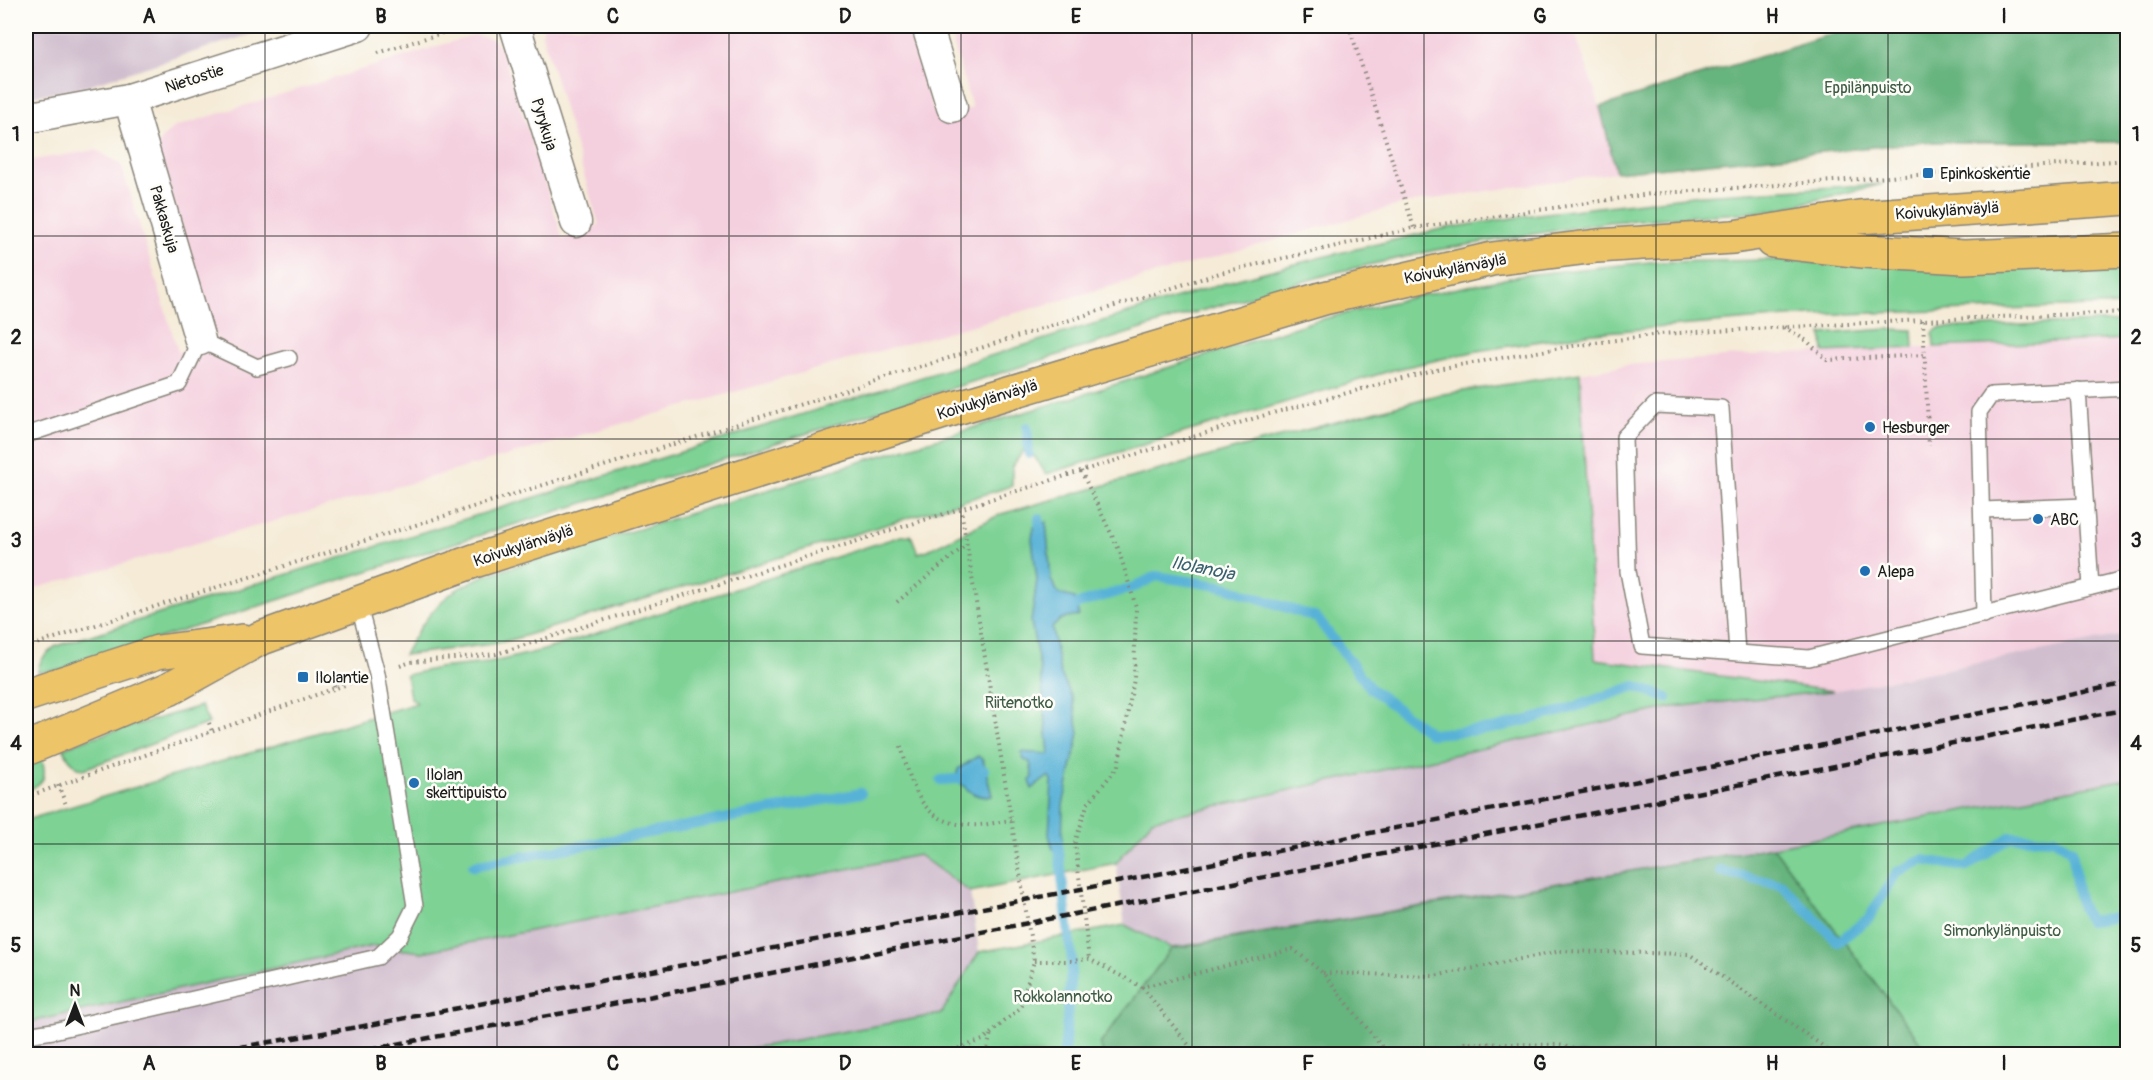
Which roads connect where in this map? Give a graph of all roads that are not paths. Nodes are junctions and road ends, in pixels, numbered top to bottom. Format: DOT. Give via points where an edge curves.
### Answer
graph roads {
  1 [pos="358,26"];
  2 [pos="515,26"];
  3 [pos="927,26"];
  4 [pos="129,99"];
  5 [pos="952,107"];
  6 [pos="26,118"];
  7 [pos="2127,198"];
  8 [pos="576,222"];
  9 [pos="1733,237"];
  10 [pos="2127,250"];
  11 [pos="200,340"];
  12 [pos="289,358"];
  13 [pos="2127,388"];
  14 [pos="2078,390"];
  15 [pos="26,435"];
  16 [pos="2086,506"];
  17 [pos="1982,510"];
  18 [pos="2127,578"];
  19 [pos="2091,587"];
  20 [pos="358,603"];
  21 [pos="1984,615"];
  22 [pos="259,639"];
  23 [pos="1737,653"];
  24 [pos="26,695"];
  25 [pos="26,749"];
  26 [pos="26,1035"];
  1 -- 4 [label="street, Nietostie"];
  2 -- 8 [label="street, Pyrykuja"];
  3 -- 5 [label="street"];
  4 -- 6 [label="street, Nietostie"];
  4 -- 11 [label="street, Pakkaskuja"];
  7 -- 9 [label="main road, Koivukylänväylä" via="1859,216"];
  9 -- 10 [label="main road, Koivukylänväylä" via="1964,257"];
  9 -- 20 [label="main road, Koivukylänväylä" via="1598,246 1492,260 1324,298 956,408 474,561"];
  11 -- 12 [label="lane" via="256,368"];
  11 -- 15 [label="lane" via="178,384"];
  13 -- 14 [label="lane"];
  14 -- 16 [label="lane"];
  14 -- 17 [label="lane" via="1991,395 1979,412"];
  16 -- 17 [label="lane"];
  16 -- 19 [label="lane"];
  17 -- 21 [label="lane"];
  18 -- 19 [label="lane"];
  19 -- 21 [label="lane"];
  20 -- 22 [label="main road, Koivukylänväylä"];
  20 -- 26 [label="lane" via="377,674 415,906 400,936 378,957"];
  21 -- 23 [label="lane" via="1809,658"];
  22 -- 24 [label="main road, Koivukylänväylä" via="158,652"];
  22 -- 25 [label="main road, Koivukylänväylä" via="169,689"];
  23 -- 23 [label="lane" via="1642,646 1628,571 1624,436 1655,405 1721,408"];
}
